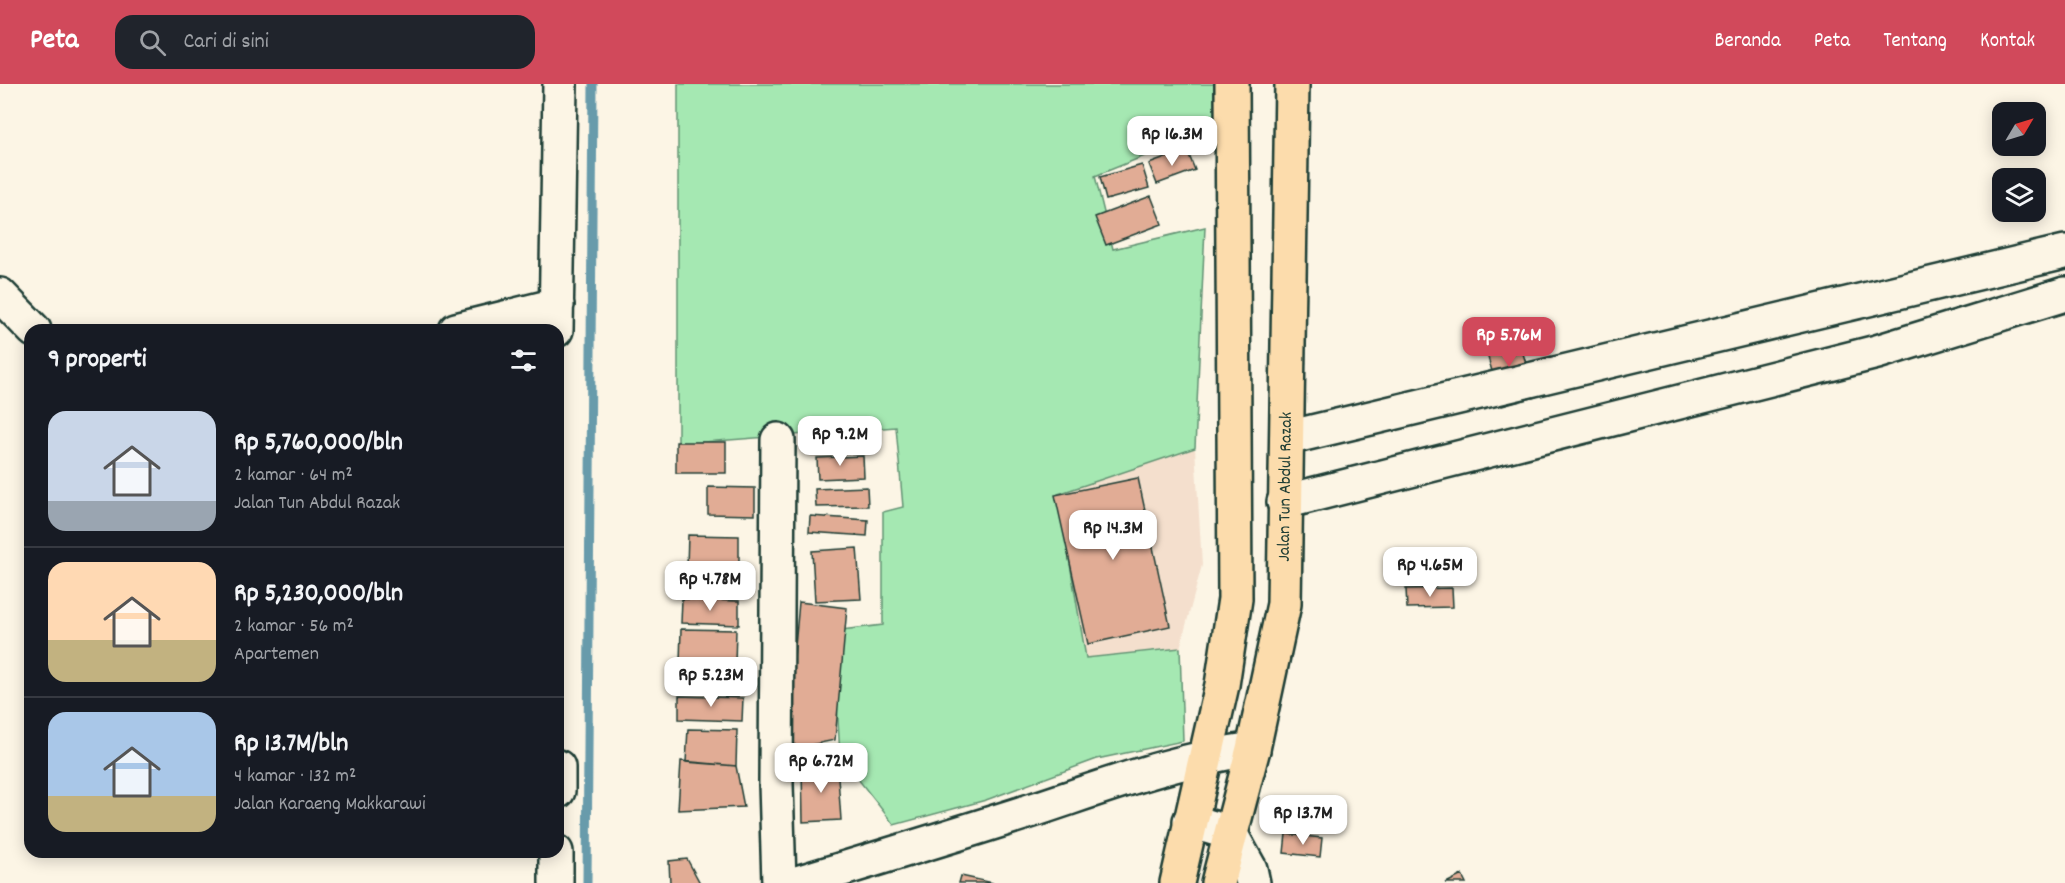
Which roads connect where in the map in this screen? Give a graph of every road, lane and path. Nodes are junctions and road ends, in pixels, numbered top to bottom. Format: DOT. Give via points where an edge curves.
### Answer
graph roads {
  1 [pos="560,84"];
  2 [pos="1232,84"];
  3 [pos="1292,84"];
  4 [pos="2065,252"];
  5 [pos="2065,294"];
  6 [pos="0,295"];
  7 [pos="556,318"];
  8 [pos="28,324"];
  9 [pos="506,324"];
  10 [pos="1287,438"];
  11 [pos="778,440"];
  12 [pos="1284,502"];
  13 [pos="1253,749"];
  14 [pos="1206,755"];
  15 [pos="1190,821"];
  16 [pos="1230,833"];
  17 [pos="556,858"];
  18 [pos="556,883"];
  19 [pos="778,883"];
  20 [pos="797,883"];
  21 [pos="1177,883"];
  22 [pos="1218,883"];
  23 [pos="1253,883"];
  1 -- 7 [label="street"];
  2 -- 14 [label="main road" via="1235,599"];
  3 -- 10 [label="main road, Jalan Tun Abdul Razak"];
  4 -- 10 [label="street"];
  5 -- 12 [label="street" via="1877,352"];
  6 -- 8 [label="street"];
  7 -- 9 [label="street"];
  10 -- 12 [label="main road, Jalan Tun Abdul Razak"];
  11 -- 19 [label="street"];
  12 -- 13 [label="main road, Jalan Tun Abdul Razak" via="1284,604"];
  13 -- 14 [label="street"];
  13 -- 16 [label="main road, Jalan Tun Abdul Razak"];
  14 -- 15 [label="main road"];
  14 -- 20 [label="street"];
  15 -- 16 [label="street"];
  15 -- 21 [label="main road"];
  16 -- 22 [label="main road, Jalan Tun Abdul Razak"];
  16 -- 23 [label="street"];
  17 -- 18 [label="street"];
}
